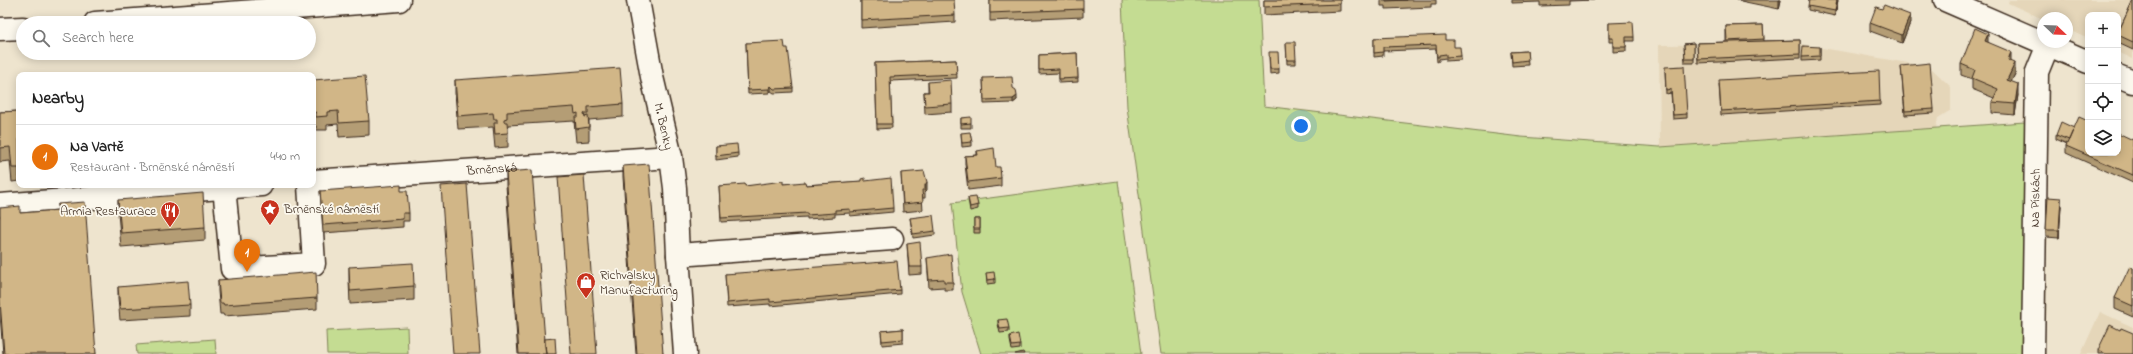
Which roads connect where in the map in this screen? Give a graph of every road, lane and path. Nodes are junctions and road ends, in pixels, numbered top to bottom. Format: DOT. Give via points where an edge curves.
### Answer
graph roads {
  1 [pos="399,0"];
  2 [pos="638,0"];
  3 [pos="1945,0"];
  4 [pos="188,16"];
  5 [pos="16,28"];
  6 [pos="0,29"];
  7 [pos="2037,40"];
  8 [pos="2047,48"];
  9 [pos="2055,48"];
  10 [pos="2085,61"];
  11 [pos="2121,77"];
  12 [pos="2133,82"];
  13 [pos="670,157"];
  14 [pos="316,181"];
  15 [pos="224,188"];
  16 [pos="309,188"];
  17 [pos="0,205"];
  18 [pos="892,239"];
  19 [pos="678,255"];
  20 [pos="685,354"];
  21 [pos="2033,354"];
  1 -- 4 [label="street"];
  2 -- 13 [label="street, M. Benky"];
  3 -- 7 [label="street"];
  5 -- 6 [label="street"];
  8 -- 21 [label="street, Na Pískách" via="2037,72"];
  9 -- 10 [label="street"];
  11 -- 12 [label="street"];
  13 -- 14 [label="street, Brněnská"];
  13 -- 19 [label="street, M. Benky" via="675,188"];
  15 -- 16 [label="street" via="232,269 314,264"];
  15 -- 17 [label="street"];
  18 -- 19 [label="street"];
  19 -- 20 [label="street, M. Benky"];
}
